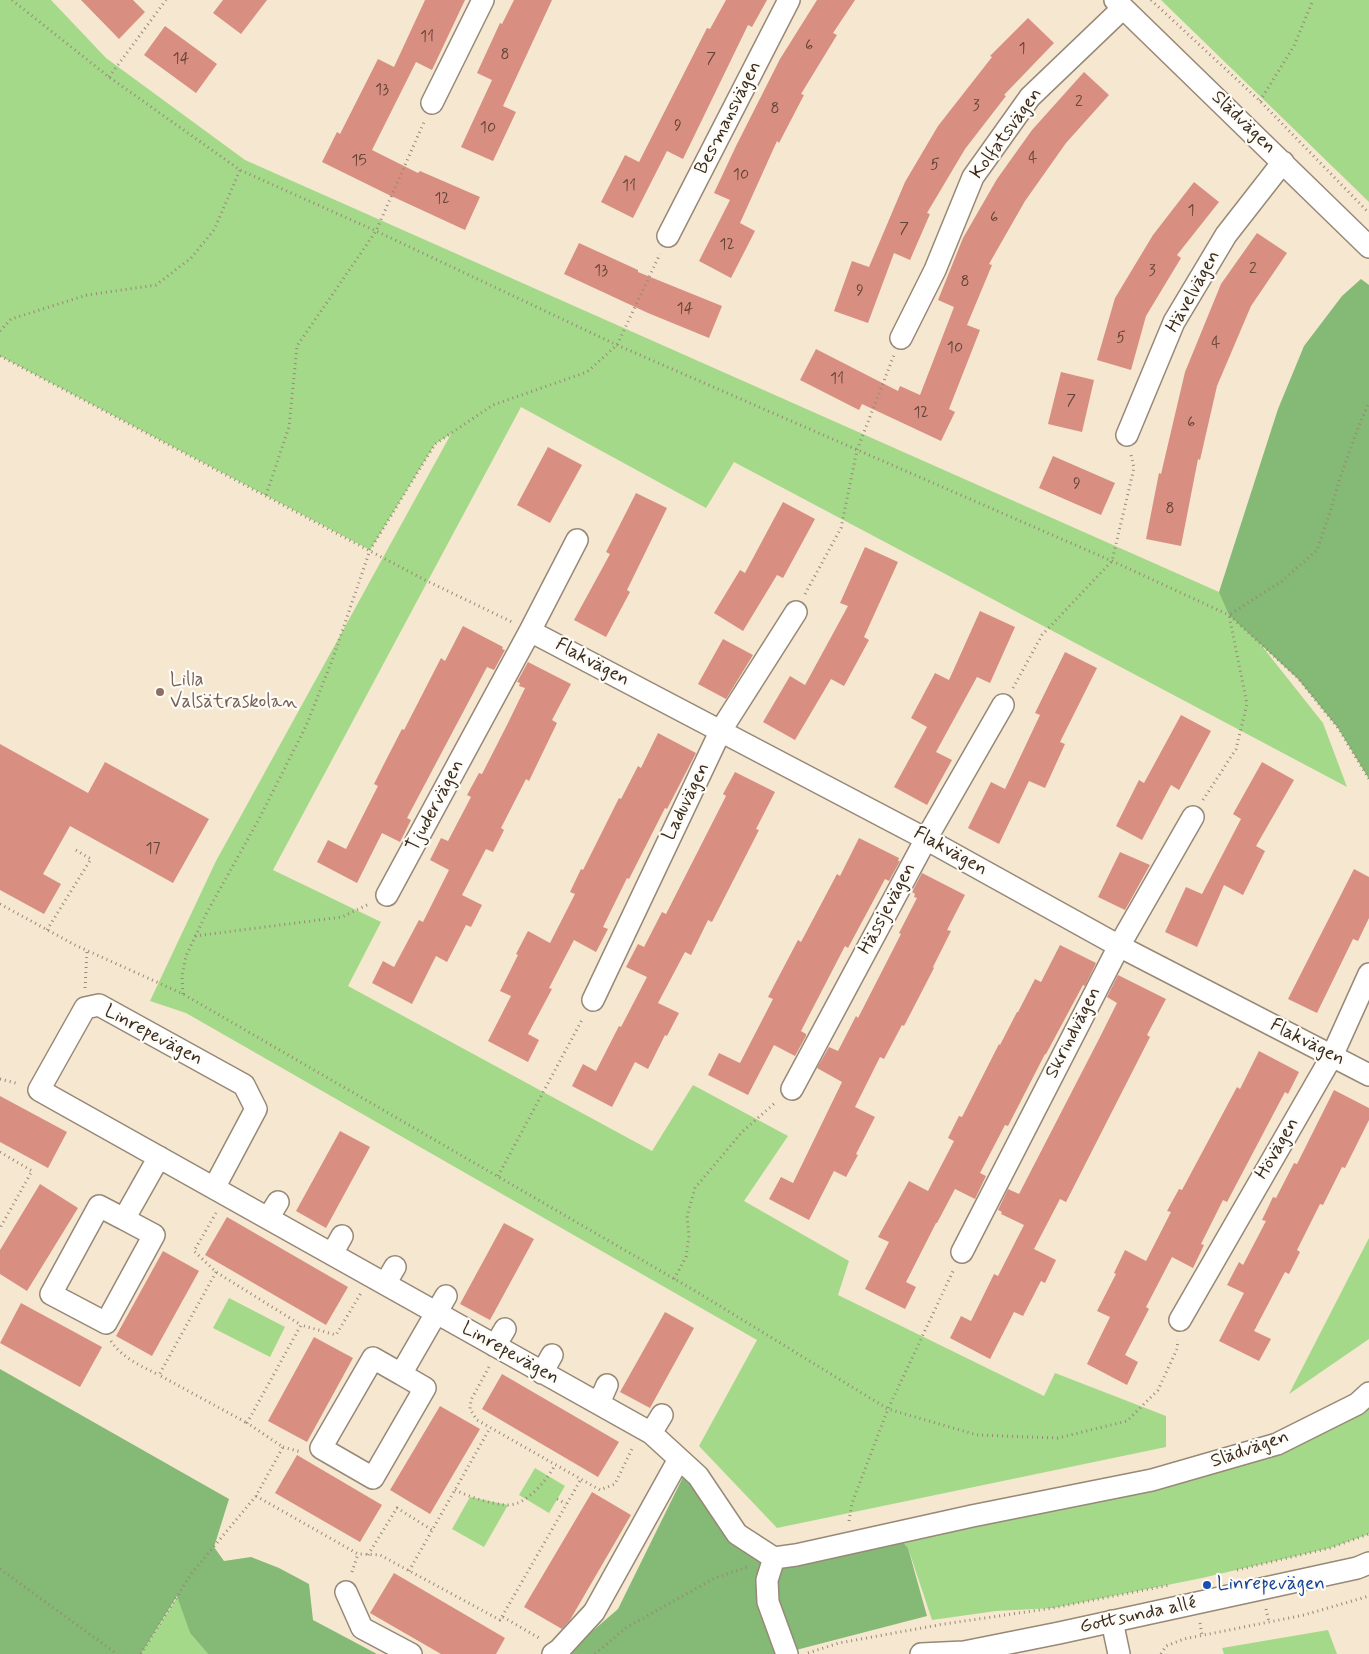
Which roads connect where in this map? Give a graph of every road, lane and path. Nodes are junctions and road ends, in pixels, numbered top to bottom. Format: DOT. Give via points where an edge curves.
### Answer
graph roads {
  1 [pos="12,0"];
  2 [pos="166,0"];
  3 [pos="483,0"];
  4 [pos="789,0"];
  5 [pos="1151,0"];
  6 [pos="1313,0"];
  7 [pos="1119,4"];
  8 [pos="109,77"];
  9 [pos="1260,101"];
  10 [pos="432,103"];
  11 [pos="1283,162"];
  12 [pos="240,170"];
  13 [pos="1369,213"];
  14 [pos="376,231"];
  15 [pos="668,236"];
  16 [pos="1369,247"];
  17 [pos="0,331"];
  18 [pos="901,338"];
  19 [pos="617,345"];
  20 [pos="0,356"];
  21 [pos="1369,402"];
  22 [pos="1127,435"];
  23 [pos="857,450"];
  24 [pos="266,495"];
  25 [pos="577,540"];
  26 [pos="370,550"];
  27 [pos="1112,561"];
  28 [pos="796,612"];
  29 [pos="1228,615"];
  30 [pos="530,631"];
  31 [pos="1003,705"];
  32 [pos="721,730"];
  33 [pos="1369,779"];
  34 [pos="1193,817"];
  35 [pos="926,839"];
  36 [pos="74,849"];
  37 [pos="388,895"];
  38 [pos="0,904"];
  39 [pos="47,930"];
  40 [pos="194,936"];
  41 [pos="1119,946"];
  42 [pos="87,951"];
  43 [pos="1369,974"];
  44 [pos="183,994"];
  45 [pos="592,1000"];
  46 [pos="85,1008"];
  47 [pos="1332,1056"];
  48 [pos="1369,1075"];
  49 [pos="792,1089"];
  50 [pos="0,1152"];
  51 [pos="158,1157"];
  52 [pos="498,1176"];
  53 [pos="220,1192"];
  54 [pos="124,1219"];
  55 [pos="0,1228"];
  56 [pos="962,1252"];
  57 [pos="216,1272"];
  58 [pos="383,1276"];
  59 [pos="674,1279"];
  60 [pos="441,1305"];
  61 [pos="1180,1320"];
  62 [pos="106,1323"];
  63 [pos="301,1325"];
  64 [pos="500,1341"];
  65 [pos="401,1374"];
  66 [pos="158,1375"];
  67 [pos="1369,1393"];
  68 [pos="888,1409"];
  69 [pos="247,1423"];
  70 [pos="652,1426"];
  71 [pos="490,1428"];
  72 [pos="679,1459"];
  73 [pos="555,1464"];
  74 [pos="581,1479"];
  75 [pos="455,1490"];
  76 [pos="256,1496"];
  77 [pos="557,1499"];
  78 [pos="566,1504"];
  79 [pos="432,1530"];
  80 [pos="1369,1534"];
  81 [pos="845,1544"];
  82 [pos="368,1555"];
  83 [pos="774,1558"];
  84 [pos="1369,1564"];
  85 [pos="0,1569"];
  86 [pos="409,1571"];
  87 [pos="1234,1571"];
  88 [pos="1174,1584"];
  89 [pos="346,1592"];
  90 [pos="1369,1596"];
  91 [pos="1266,1608"];
  92 [pos="502,1617"];
  93 [pos="1112,1621"];
  94 [pos="1200,1622"];
  95 [pos="1269,1622"];
  96 [pos="1202,1635"];
  97 [pos="556,1652"];
  98 [pos="962,1653"];
  99 [pos="117,1654"];
  100 [pos="141,1654"];
  101 [pos="411,1654"];
  102 [pos="595,1654"];
  103 [pos="787,1654"];
  104 [pos="807,1654"];
  105 [pos="921,1654"];
  106 [pos="1119,1654"];
  107 [pos="1161,1654"];
  1 -- 8 [label="path"];
  2 -- 8 [label="path"];
  3 -- 10 [label="street"];
  4 -- 15 [label="street, Besmansvägen"];
  5 -- 9 [label="path"];
  6 -- 9 [label="path" via="1294,46"];
  7 -- 11 [label="street, Slädvägen"];
  7 -- 18 [label="street, Kolfatsvägen" via="1030,96 973,177 935,270"];
  8 -- 12 [label="path"];
  9 -- 13 [label="path"];
  10 -- 14 [label="path"];
  11 -- 16 [label="street, Slädvägen"];
  11 -- 22 [label="street, Hävelvägen" via="1226,235 1174,322"];
  12 -- 14 [label="path"];
  12 -- 17 [label="path" via="214,230 191,258 156,285 87,295 11,319"];
  14 -- 19 [label="path"];
  14 -- 24 [label="path" via="297,346 289,427"];
  15 -- 19 [label="path"];
  18 -- 23 [label="path"];
  19 -- 23 [label="path"];
  19 -- 26 [label="path" via="587,372 493,405 436,444"];
  20 -- 24 [label="path"];
  21 -- 29 [label="path" via="1317,550 1282,581"];
  22 -- 27 [label="path" via="1134,468"];
  23 -- 27 [label="path"];
  23 -- 28 [label="path" via="841,528"];
  24 -- 26 [label="path"];
  25 -- 30 [label="street, Tjudervägen"];
  26 -- 30 [label="path"];
  26 -- 40 [label="path" via="306,726"];
  27 -- 29 [label="path"];
  27 -- 31 [label="path" via="1042,635"];
  28 -- 32 [label="street, Laduvägen"];
  29 -- 33 [label="path" via="1298,678 1338,728"];
  29 -- 34 [label="path" via="1247,704 1236,749"];
  30 -- 32 [label="street, Flakvägen"];
  30 -- 37 [label="street, Tjudervägen"];
  31 -- 35 [label="street, Hässjevägen"];
  32 -- 35 [label="street, Flakvägen"];
  32 -- 45 [label="street, Laduvägen"];
  34 -- 41 [label="street, Skrindvägen"];
  35 -- 41 [label="street, Flakvägen"];
  35 -- 49 [label="street, Hässjevägen"];
  36 -- 39 [label="path" via="91,859"];
  37 -- 40 [label="path" via="342,916"];
  38 -- 39 [label="path"];
  39 -- 42 [label="path"];
  40 -- 44 [label="path" via="182,976"];
  41 -- 47 [label="street, Flakvägen"];
  41 -- 56 [label="street, Skrindvägen"];
  42 -- 44 [label="path"];
  42 -- 46 [label="path"];
  43 -- 47 [label="street, Hövägen"];
  44 -- 52 [label="path"];
  45 -- 52 [label="path"];
  46 -- 51 [label="street, Linrepevägen" via="39,1090"];
  46 -- 53 [label="street, Linrepevägen" via="99,1005 244,1085 256,1109"];
  47 -- 48 [label="street, Flakvägen"];
  47 -- 61 [label="street, Hövägen"];
  49 -- 59 [label="path" via="742,1132 695,1188 687,1216 686,1258"];
  50 -- 55 [label="path" via="32,1171"];
  51 -- 53 [label="street, Linrepevägen"];
  51 -- 54 [label="street"];
  52 -- 59 [label="path"];
  53 -- 57 [label="path" via="194,1251"];
  53 -- 58 [label="street, Linrepevägen" via="273,1210 337,1245"];
  54 -- 62 [label="street" via="154,1235"];
  54 -- 62 [label="street" via="99,1206 51,1294"];
  56 -- 68 [label="path"];
  57 -- 63 [label="path"];
  57 -- 66 [label="path"];
  58 -- 60 [label="street, Linrepevägen"];
  58 -- 63 [label="path" via="336,1335"];
  59 -- 68 [label="path"];
  60 -- 64 [label="street, Linrepevägen"];
  60 -- 65 [label="street"];
  61 -- 68 [label="path" via="1177,1349 1158,1390 1128,1421 1058,1438 978,1435"];
  62 -- 66 [label="path" via="107,1336 116,1349"];
  63 -- 69 [label="path"];
  64 -- 70 [label="street, Linrepevägen" via="603,1394"];
  64 -- 71 [label="path" via="470,1400 470,1409 476,1420"];
  65 -- 65 [label="street" via="425,1388 373,1478 321,1448 373,1358"];
  66 -- 69 [label="path"];
  67 -- 81 [label="street, Slädvägen" via="1357,1404 1277,1444 1152,1480"];
  68 -- 81 [label="path" via="852,1503"];
  69 -- 76 [label="path" via="283,1447"];
  70 -- 72 [label="street, Linrepevägen"];
  70 -- 74 [label="path" via="615,1484 600,1490"];
  71 -- 73 [label="path"];
  71 -- 75 [label="path"];
  72 -- 83 [label="street, Linrepevägen" via="698,1476 737,1534"];
  72 -- 97 [label="street" via="594,1612"];
  73 -- 74 [label="path"];
  73 -- 75 [label="path" via="549,1476 526,1499 508,1505 470,1497"];
  74 -- 78 [label="path"];
  75 -- 79 [label="path"];
  76 -- 82 [label="path" via="358,1554"];
  76 -- 100 [label="path" via="191,1574"];
  77 -- 78 [label="path"];
  78 -- 92 [label="path"];
  79 -- 82 [label="path" via="397,1508"];
  79 -- 86 [label="path"];
  80 -- 87 [label="path" via="1330,1548"];
  81 -- 83 [label="street"];
  82 -- 86 [label="path" via="380,1556"];
  83 -- 102 [label="path" via="715,1578 627,1626"];
  83 -- 103 [label="street" via="767,1580 768,1602"];
  84 -- 93 [label="street, Gottsunda allé"];
  85 -- 99 [label="path"];
  86 -- 92 [label="path" via="500,1620"];
  88 -- 104 [label="path" via="1053,1608 839,1643"];
  89 -- 101 [label="street" via="362,1628"];
  90 -- 95 [label="path"];
  91 -- 95 [label="path"];
  92 -- 97 [label="path"];
  93 -- 98 [label="street, Gottsunda allé"];
  93 -- 106 [label="street"];
  94 -- 96 [label="path"];
  95 -- 96 [label="path"];
  96 -- 107 [label="path" via="1166,1646"];
  98 -- 105 [label="street, Gottsunda allé"];
}
